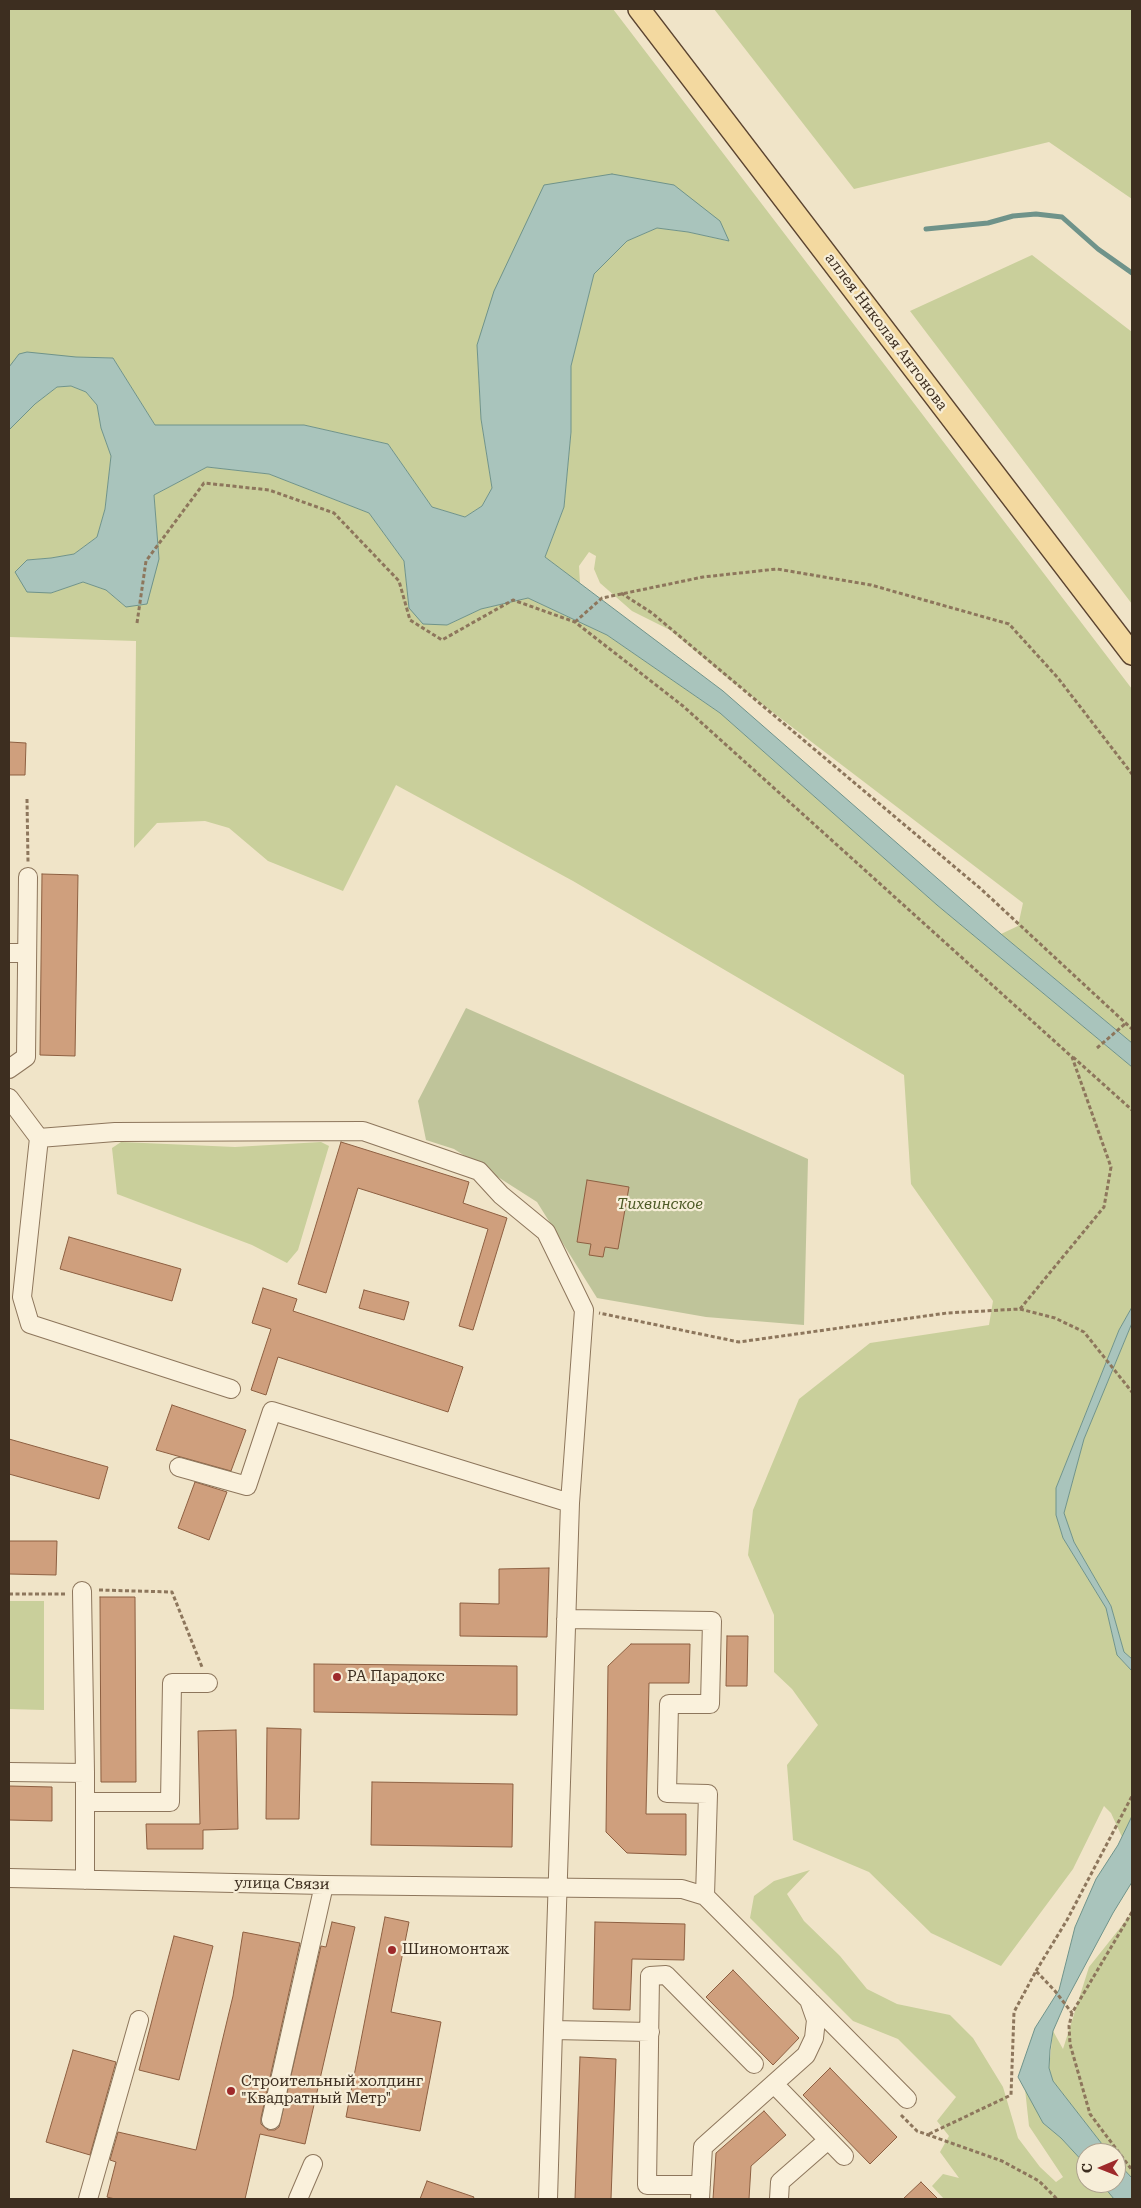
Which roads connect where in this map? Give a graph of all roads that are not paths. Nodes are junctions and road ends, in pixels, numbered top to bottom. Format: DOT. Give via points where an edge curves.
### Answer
graph roads {
  1 [pos="639,9"];
  2 [pos="1132,654"];
  3 [pos="28,877"];
  4 [pos="9,953"];
  5 [pos="27,953"];
  6 [pos="9,1069"];
  7 [pos="9,1098"];
  8 [pos="39,1138"];
  9 [pos="231,1389"];
  10 [pos="179,1467"];
  11 [pos="570,1504"];
  12 [pos="82,1591"];
  13 [pos="566,1619"];
  14 [pos="208,1683"];
  15 [pos="9,1772"];
  16 [pos="85,1773"];
  17 [pos="85,1802"];
  18 [pos="9,1878"];
  19 [pos="85,1880"];
  20 [pos="324,1885"];
  21 [pos="556,1886"];
  22 [pos="705,1896"];
  23 [pos="809,2000"];
  24 [pos="138,2020"];
  25 [pos="553,2030"];
  26 [pos="650,2032"];
  27 [pos="754,2064"];
  28 [pos="774,2084"];
  29 [pos="902,2104"];
  30 [pos="271,2120"];
  31 [pos="828,2140"];
  32 [pos="844,2156"];
  33 [pos="313,2164"];
  34 [pos="701,2192"];
  35 [pos="88,2199"];
  36 [pos="298,2199"];
  37 [pos="548,2199"];
  38 [pos="779,2199"];
  1 -- 2 [label="main road, аллея Николая Антонова"];
  3 -- 5 [label="street"];
  4 -- 5 [label="street"];
  5 -- 6 [label="street" via="26,1056"];
  7 -- 8 [label="street"];
  8 -- 9 [label="street" via="22,1298 30,1324"];
  8 -- 11 [label="street" via="115,1132 363,1131 479,1171 501,1195 546,1232 584,1310"];
  10 -- 11 [label="street" via="247,1486 272,1411"];
  11 -- 13 [label="street"];
  12 -- 16 [label="street"];
  13 -- 21 [label="street"];
  13 -- 22 [label="street" via="712,1621 710,1704 669,1704 667,1793 708,1794"];
  14 -- 17 [label="street" via="172,1683 170,1802"];
  15 -- 16 [label="street"];
  16 -- 17 [label="street"];
  17 -- 19 [label="street"];
  18 -- 19 [label="street, улица Связи"];
  19 -- 20 [label="street, улица Связи"];
  20 -- 21 [label="street, улица Связи"];
  20 -- 30 [label="street"];
  21 -- 22 [label="street, улица Связи" via="682,1889"];
  21 -- 25 [label="street"];
  22 -- 23 [label="street"];
  23 -- 28 [label="street" via="816,2020 814,2038 806,2055"];
  23 -- 29 [label="street"];
  24 -- 35 [label="street"];
  25 -- 26 [label="street"];
  25 -- 37 [label="street"];
  26 -- 27 [label="street" via="650,1976 666,1975"];
  26 -- 34 [label="street" via="647,2185"];
  28 -- 31 [label="street"];
  28 -- 34 [label="street" via="703,2147"];
  31 -- 32 [label="street"];
  31 -- 38 [label="street" via="780,2182"];
  33 -- 36 [label="street"];
}
